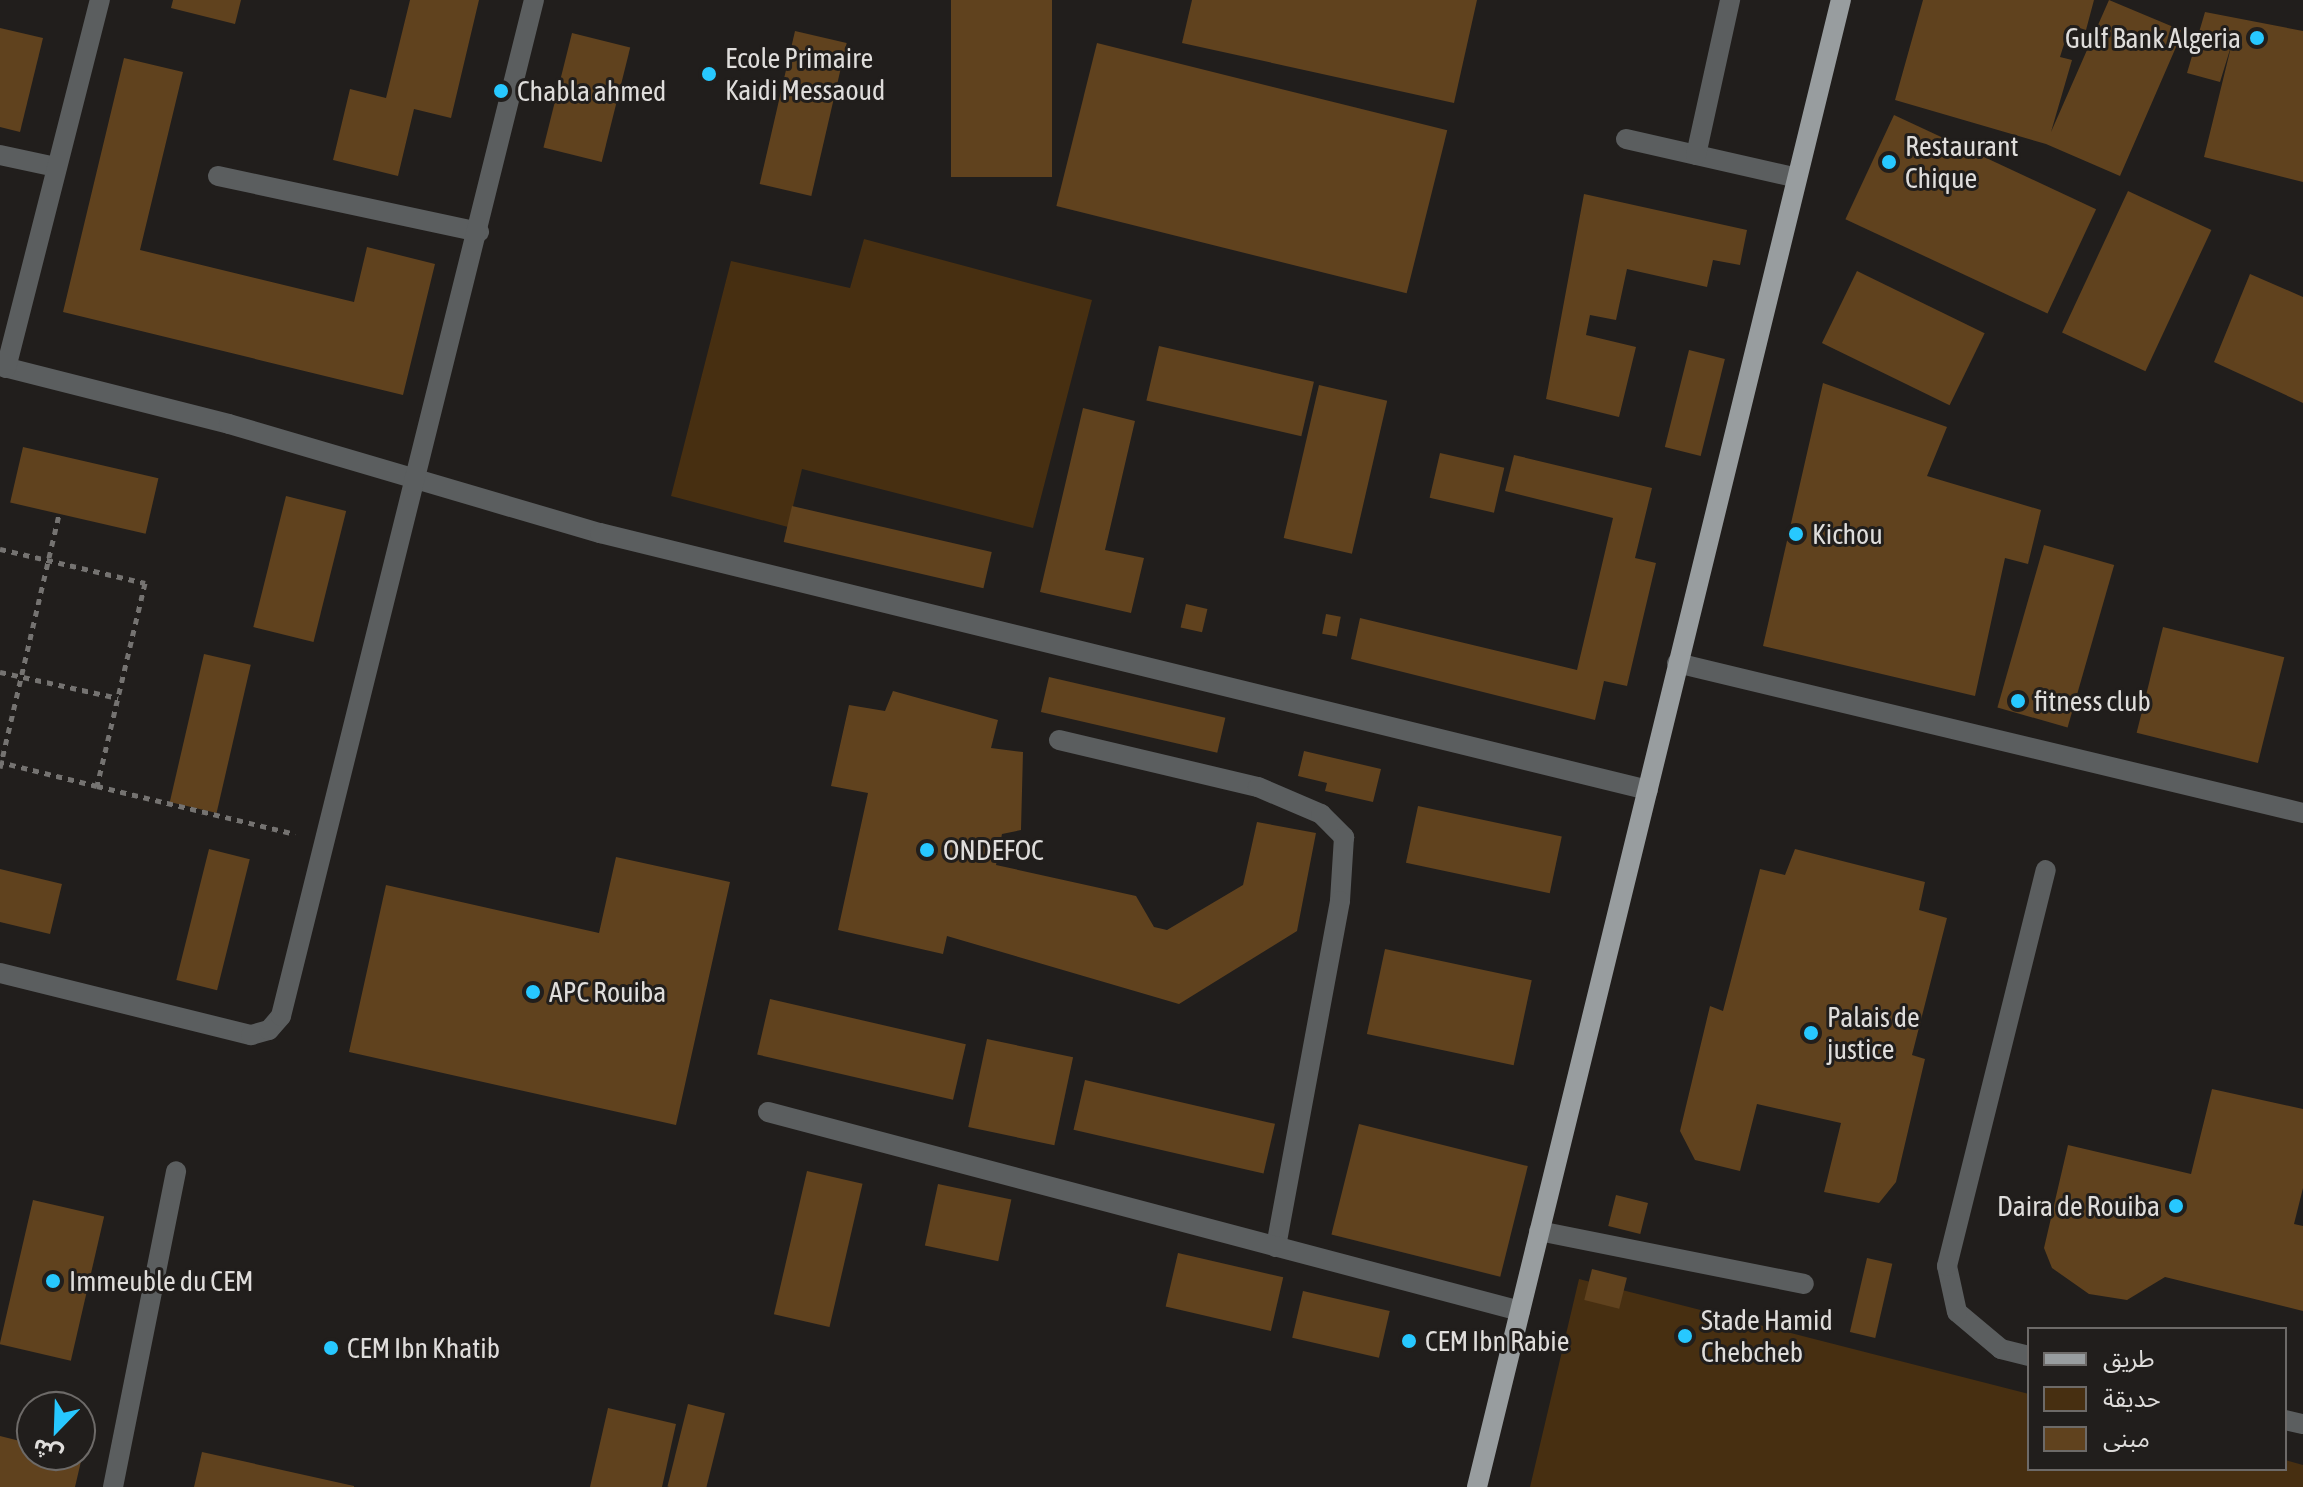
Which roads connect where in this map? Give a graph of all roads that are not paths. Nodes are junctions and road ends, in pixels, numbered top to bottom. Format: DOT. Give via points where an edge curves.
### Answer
graph roads {
  1 [pos="100,0"];
  2 [pos="534,0"];
  3 [pos="1730,0"];
  4 [pos="1841,0"];
  5 [pos="1626,139"];
  6 [pos="0,155"];
  7 [pos="1696,155"];
  8 [pos="56,167"];
  9 [pos="218,176"];
  10 [pos="1797,178"];
  11 [pos="479,232"];
  12 [pos="3,367"];
  13 [pos="414,475"];
  14 [pos="1677,663"];
  15 [pos="1059,740"];
  16 [pos="1648,790"];
  17 [pos="2303,813"];
  18 [pos="2046,870"];
  19 [pos="0,973"];
  20 [pos="768,1112"];
  21 [pos="176,1171"];
  22 [pos="1539,1231"];
  23 [pos="1276,1247"];
  24 [pos="1804,1284"];
  25 [pos="1520,1311"];
  26 [pos="2027,1356"];
  27 [pos="113,1487"];
  28 [pos="1477,1487"];
  1 -- 8 [label="street"];
  2 -- 11 [label="street"];
  3 -- 7 [label="street"];
  4 -- 10 [label="main road"];
  5 -- 7 [label="street"];
  6 -- 8 [label="street"];
  7 -- 10 [label="street"];
  8 -- 12 [label="street"];
  9 -- 11 [label="street"];
  10 -- 14 [label="main road"];
  11 -- 13 [label="street"];
  12 -- 13 [label="street"];
  13 -- 16 [label="street" via="600,533"];
  13 -- 19 [label="street" via="281,1016 269,1030 251,1035"];
  14 -- 16 [label="main road"];
  14 -- 17 [label="street"];
  15 -- 23 [label="street" via="1258,787 1321,814 1344,837 1328,974"];
  16 -- 22 [label="main road"];
  18 -- 26 [label="street" via="1947,1266 1957,1312 2001,1349"];
  20 -- 23 [label="street"];
  21 -- 27 [label="street"];
  22 -- 24 [label="street"];
  22 -- 25 [label="main road"];
  23 -- 25 [label="street"];
  25 -- 28 [label="main road"];
}
